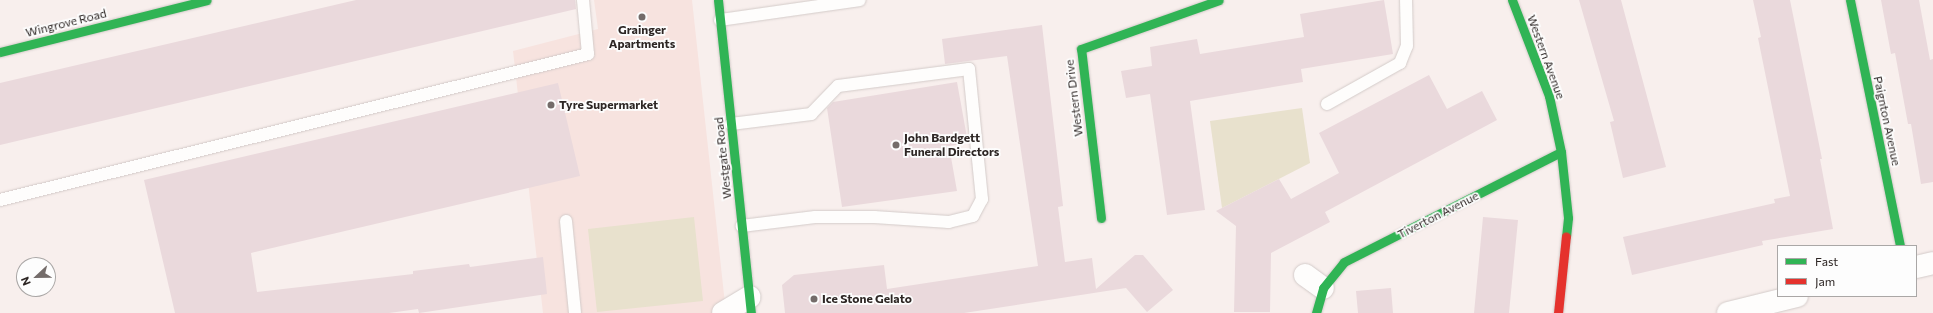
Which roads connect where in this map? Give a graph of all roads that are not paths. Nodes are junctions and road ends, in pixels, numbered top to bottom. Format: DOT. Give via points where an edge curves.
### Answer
graph roads {
  1 [pos="207,0"];
  2 [pos="582,0"];
  3 [pos="718,0"];
  4 [pos="860,0"];
  5 [pos="1218,0"];
  6 [pos="1406,0"];
  7 [pos="1512,0"];
  8 [pos="1850,0"];
  9 [pos="720,20"];
  10 [pos="0,52"];
  11 [pos="1327,104"];
  12 [pos="731,124"];
  13 [pos="1561,152"];
  14 [pos="0,200"];
  15 [pos="1101,218"];
  16 [pos="566,221"];
  17 [pos="742,226"];
  18 [pos="1900,245"];
  19 [pos="1933,263"];
  20 [pos="1917,267"];
  21 [pos="1305,275"];
  22 [pos="1323,288"];
  23 [pos="1793,297"];
  24 [pos="750,305"];
  25 [pos="575,313"];
  26 [pos="723,313"];
  27 [pos="1316,313"];
  28 [pos="1558,313"];
  29 [pos="1728,313"];
  1 -- 10 [label="street, Wingrove Road"];
  2 -- 14 [label="lane" via="588,54"];
  3 -- 9 [label="street, Westgate Road"];
  4 -- 9 [label="lane"];
  5 -- 15 [label="street, Western Drive" via="1081,49"];
  6 -- 11 [label="lane" via="1406,46 1400,63"];
  7 -- 13 [label="street, Western Avenue" via="1549,96"];
  8 -- 18 [label="street, Paignton Avenue"];
  9 -- 12 [label="street, Westgate Road"];
  12 -- 17 [label="street, Westgate Road"];
  12 -- 17 [label="lane" via="811,114 838,86 969,69 982,199 973,216 949,222 874,217 816,217"];
  13 -- 22 [label="street, Tiverton Avenue" via="1344,262"];
  13 -- 28 [label="street, Western Avenue" via="1568,218"];
  16 -- 25 [label="lane"];
  17 -- 24 [label="street, Westgate Road"];
  19 -- 20 [label="street"];
  21 -- 22 [label="street"];
  22 -- 27 [label="street, Tiverton Avenue"];
  23 -- 29 [label="street"];
  24 -- 26 [label="street"];
}
